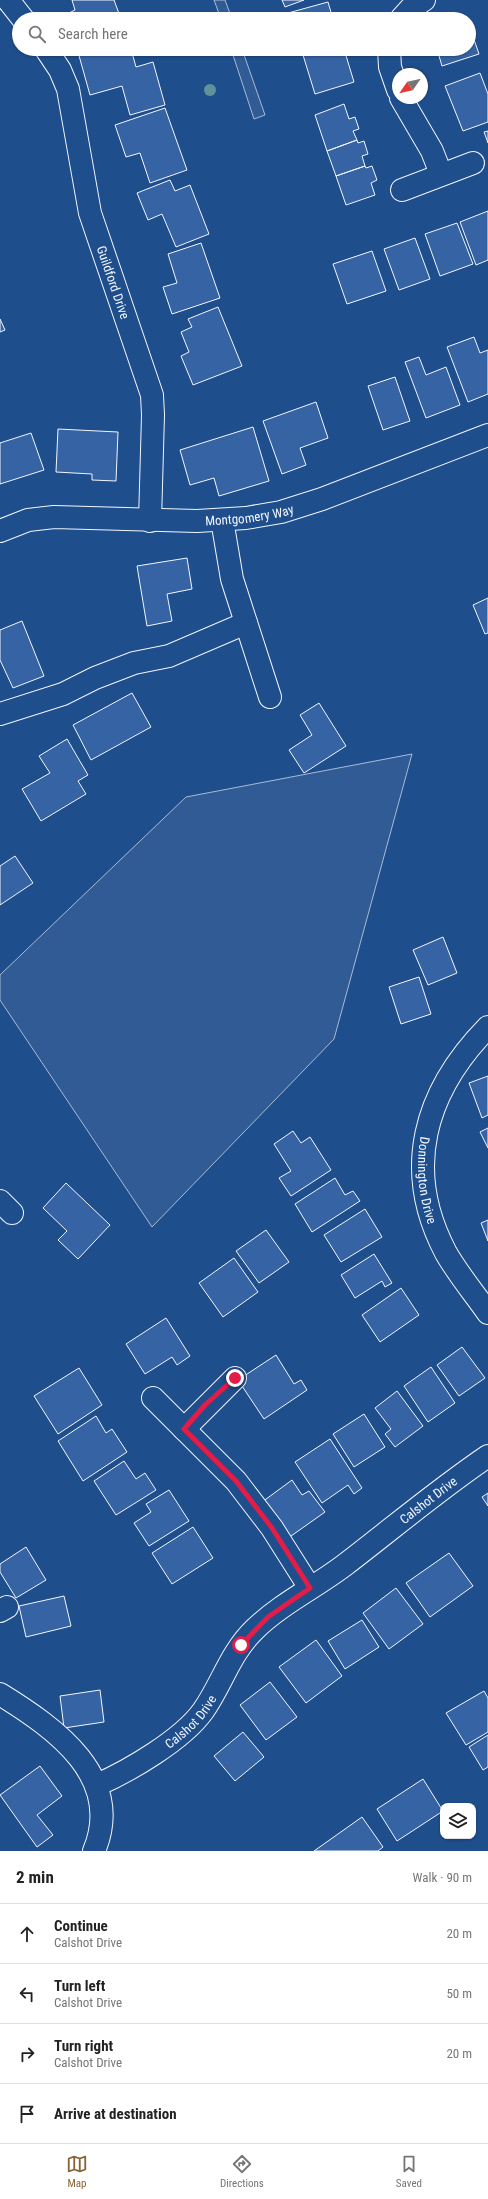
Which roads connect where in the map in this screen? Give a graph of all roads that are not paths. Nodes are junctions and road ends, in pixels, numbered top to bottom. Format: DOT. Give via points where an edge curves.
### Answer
graph roads {
  1 [pos="8,0"];
  2 [pos="424,0"];
  3 [pos="17,12"];
  4 [pos="407,12"];
  5 [pos="51,56"];
  6 [pos="390,56"];
  7 [pos="392,73"];
  8 [pos="405,104"];
  9 [pos="473,163"];
  10 [pos="442,174"];
  11 [pos="402,190"];
  12 [pos="488,435"];
  13 [pos="222,520"];
  14 [pos="150,521"];
  15 [pos="0,531"];
  16 [pos="246,623"];
  17 [pos="270,697"];
  18 [pos="6,712"];
  19 [pos="488,1027"];
  20 [pos="488,1313"];
  21 [pos="235,1378"];
  22 [pos="153,1398"];
  23 [pos="184,1429"];
  24 [pos="488,1456"];
  25 [pos="310,1588"];
  26 [pos="0,1694"];
  27 [pos="97,1785"];
  28 [pos="94,1851"];
  1 -- 3 [label="street"];
  2 -- 4 [label="street"];
  5 -- 14 [label="street, Guildford Drive" via="68,89 90,213 152,395"];
  6 -- 7 [label="street"];
  8 -- 10 [label="street" via="432,151"];
  9 -- 10 [label="street"];
  10 -- 11 [label="street"];
  12 -- 13 [label="street, Montgomery Way" via="295,508"];
  13 -- 14 [label="street, Montgomery Way"];
  13 -- 16 [label="street" via="232,578"];
  14 -- 15 [label="street, Montgomery Way" via="54,517 28,520"];
  16 -- 17 [label="street"];
  16 -- 18 [label="street" via="169,656 134,663 63,694"];
  19 -- 20 [label="street, Donnington Drive" via="462,1057 432,1112 422,1168 424,1190 436,1232 447,1254"];
  21 -- 23 [label="street" via="205,1405"];
  22 -- 23 [label="street"];
  23 -- 25 [label="street" via="236,1481 272,1528"];
  24 -- 25 [label="street, Calshot Drive" via="345,1565"];
  25 -- 27 [label="street, Calshot Drive" via="268,1617 241,1645 204,1710 188,1728 142,1760"];
  26 -- 27 [label="street" via="65,1742 84,1762"];
  27 -- 28 [label="street" via="103,1810 101,1829"];
}
